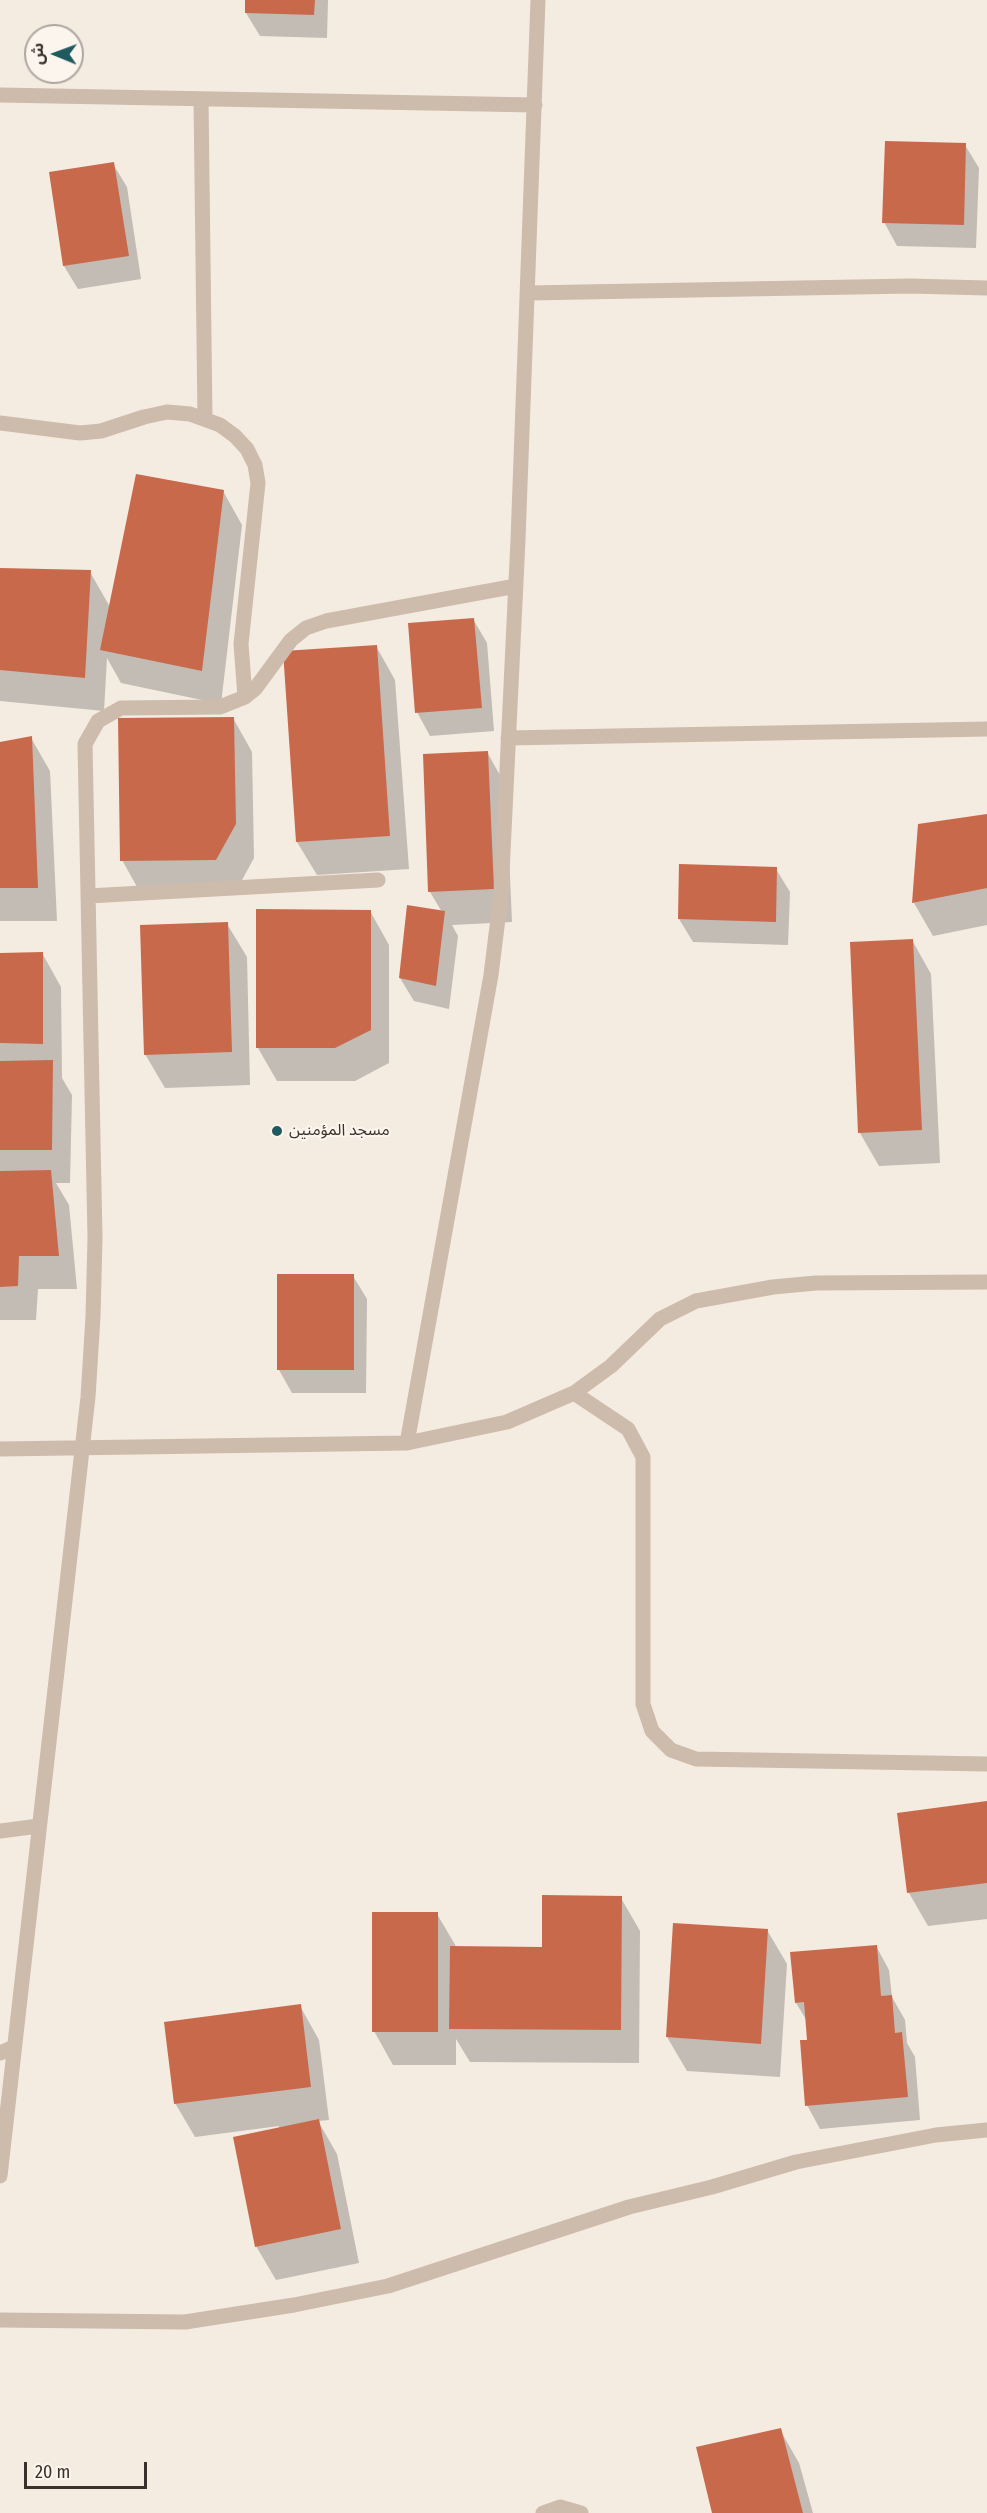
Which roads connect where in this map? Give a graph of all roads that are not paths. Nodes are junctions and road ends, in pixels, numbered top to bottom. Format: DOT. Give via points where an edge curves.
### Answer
graph roads {
  1 [pos="538,0"];
  2 [pos="0,95"];
  3 [pos="201,99"];
  4 [pos="535,105"];
  5 [pos="987,288"];
  6 [pos="528,293"];
  7 [pos="206,419"];
  8 [pos="0,423"];
  9 [pos="516,586"];
  10 [pos="245,697"];
  11 [pos="987,729"];
  12 [pos="508,738"];
  13 [pos="378,880"];
  14 [pos="88,896"];
  15 [pos="987,1282"];
  16 [pos="574,1393"];
  17 [pos="406,1443"];
  18 [pos="0,1449"];
  19 [pos="82,1449"];
  20 [pos="987,1764"];
  21 [pos="39,1826"];
  22 [pos="0,1832"];
  23 [pos="7,2050"];
  24 [pos="987,2130"];
  25 [pos="0,2176"];
  26 [pos="0,2320"];
  27 [pos="543,2513"];
  28 [pos="581,2513"];
  1 -- 4 [label="street"];
  2 -- 3 [label="street"];
  3 -- 4 [label="street"];
  3 -- 7 [label="street"];
  4 -- 6 [label="street"];
  5 -- 6 [label="street"];
  6 -- 9 [label="street"];
  7 -- 8 [label="street" via="166,412 80,433"];
  7 -- 10 [label="street" via="235,435 247,449 258,483 241,644"];
  9 -- 10 [label="street" via="306,628 291,640"];
  9 -- 12 [label="street"];
  10 -- 14 [label="street" via="220,707 121,708 98,721 88,738 85,757"];
  11 -- 12 [label="street"];
  12 -- 17 [label="street" via="497,934"];
  13 -- 14 [label="street"];
  14 -- 19 [label="street" via="95,1238"];
  15 -- 16 [label="street" via="816,1283 696,1300 660,1319 611,1366"];
  16 -- 17 [label="street" via="507,1422"];
  16 -- 20 [label="street" via="628,1429 643,1457 644,1704 652,1731 671,1750 696,1759"];
  17 -- 19 [label="street"];
  18 -- 19 [label="street"];
  19 -- 21 [label="street"];
  21 -- 22 [label="street"];
  21 -- 23 [label="street"];
  23 -- 25 [label="street"];
  24 -- 26 [label="street" via="936,2135 796,2162 629,2207 388,2286 294,2305 184,2322"];
  27 -- 28 [label="street" via="560,2507"];
}
